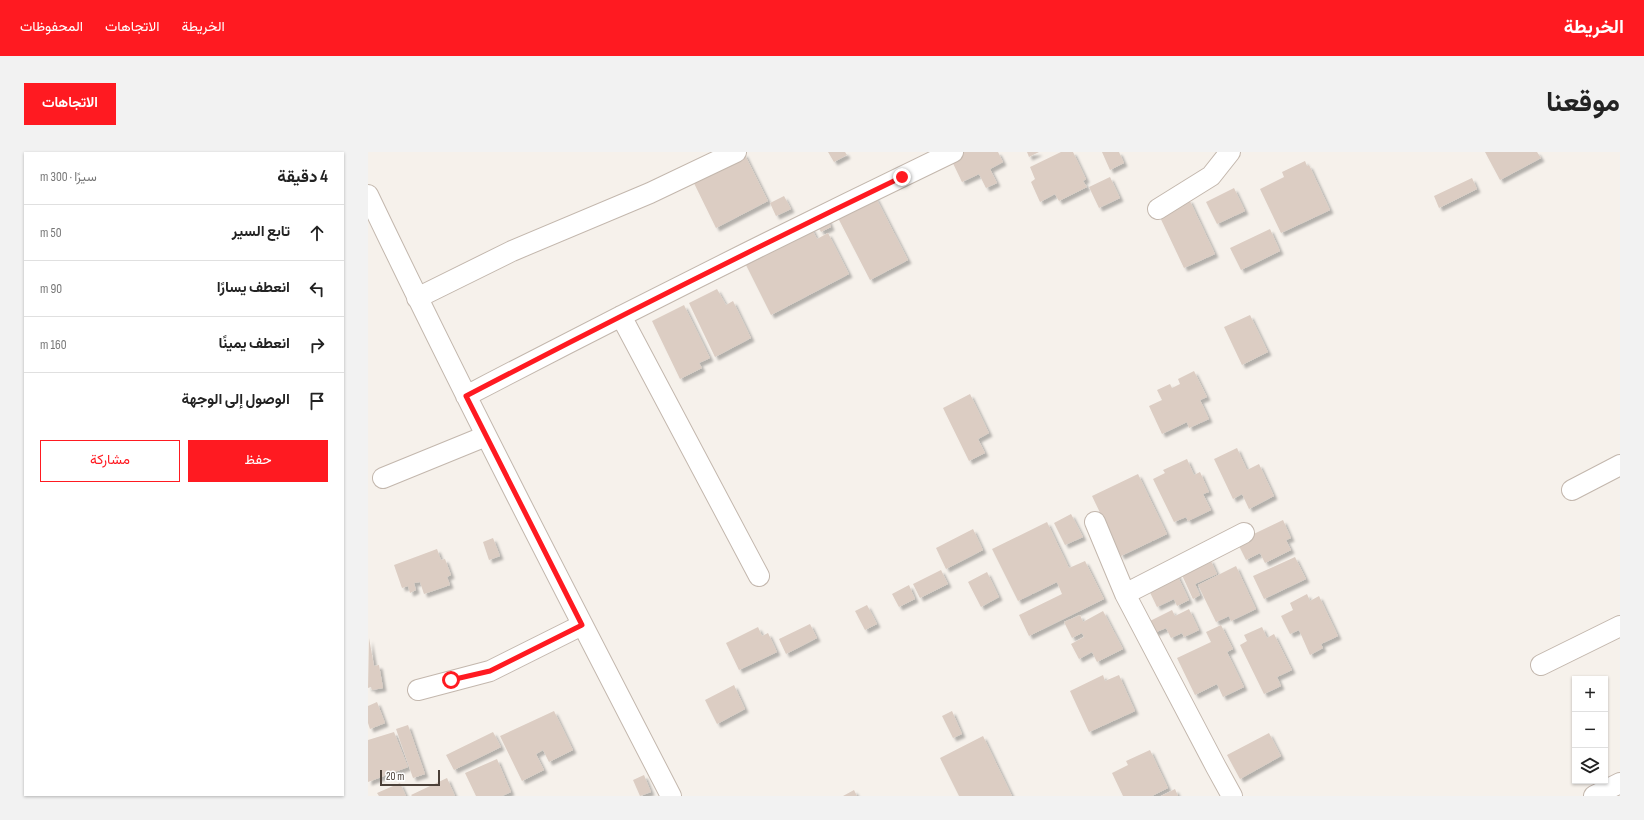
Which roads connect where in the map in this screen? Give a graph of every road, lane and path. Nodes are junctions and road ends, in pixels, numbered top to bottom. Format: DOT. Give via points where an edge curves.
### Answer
graph roads {
  1 [pos="736,152"];
  2 [pos="953,152"];
  3 [pos="1230,152"];
  4 [pos="916,160"];
  5 [pos="368,195"];
  6 [pos="1158,209"];
  7 [pos="417,298"];
  8 [pos="621,316"];
  9 [pos="466,396"];
  10 [pos="486,436"];
  11 [pos="1620,465"];
  12 [pos="383,478"];
  13 [pos="1572,490"];
  14 [pos="1095,522"];
  15 [pos="1244,533"];
  16 [pos="758,576"];
  17 [pos="1125,594"];
  18 [pos="582,625"];
  19 [pos="1620,626"];
  20 [pos="1541,665"];
  21 [pos="418,690"];
  22 [pos="1620,783"];
  23 [pos="671,796"];
  24 [pos="1232,796"];
  25 [pos="1594,796"];
  1 -- 7 [label="street" via="650,193 512,251"];
  2 -- 4 [label="street"];
  3 -- 6 [label="street" via="1211,176"];
  4 -- 8 [label="street" via="781,236"];
  5 -- 7 [label="street"];
  7 -- 9 [label="street"];
  8 -- 9 [label="street"];
  8 -- 16 [label="street"];
  9 -- 10 [label="street"];
  10 -- 12 [label="street"];
  10 -- 18 [label="street"];
  11 -- 13 [label="street"];
  14 -- 17 [label="street"];
  15 -- 17 [label="street"];
  17 -- 24 [label="street"];
  18 -- 21 [label="street" via="490,671"];
  18 -- 23 [label="street"];
  19 -- 20 [label="street"];
  22 -- 25 [label="street"];
}
